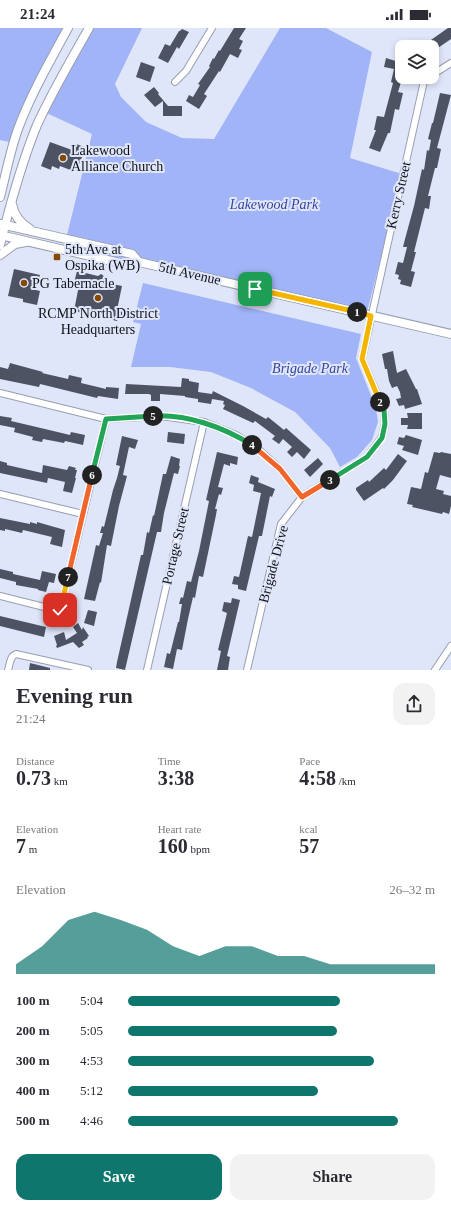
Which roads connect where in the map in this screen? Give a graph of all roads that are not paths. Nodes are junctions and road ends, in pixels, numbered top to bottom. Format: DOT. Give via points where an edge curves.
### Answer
graph roads {
  1 [pos="68,28"];
  2 [pos="89,28"];
  3 [pos="212,28"];
  4 [pos="451,63"];
  5 [pos="439,71"];
  6 [pos="175,82"];
  7 [pos="423,84"];
  8 [pos="0,197"];
  9 [pos="12,201"];
  10 [pos="3,224"];
  11 [pos="36,232"];
  12 [pos="1,235"];
  13 [pos="28,242"];
  14 [pos="0,245"];
  15 [pos="0,255"];
  16 [pos="139,262"];
  17 [pos="371,316"];
  18 [pos="451,334"];
  19 [pos="0,393"];
  20 [pos="106,419"];
  21 [pos="204,422"];
  22 [pos="0,494"];
  23 [pos="302,497"];
  24 [pos="83,514"];
  25 [pos="0,596"];
  26 [pos="451,646"];
  27 [pos="8,670"];
  28 [pos="88,670"];
  29 [pos="147,670"];
  30 [pos="247,670"];
  31 [pos="435,670"];
  1 -- 8 [label="main road" via="37,86 19,127"];
  2 -- 9 [label="main road" via="38,124"];
  3 -- 6 [label="street" via="186,72"];
  4 -- 5 [label="street, Kerry Street"];
  7 -- 17 [label="street, Kerry Street"];
  9 -- 10 [label="main road"];
  9 -- 11 [label="main road" via="19,221"];
  10 -- 11 [label="main road, 5th Avenue"];
  10 -- 12 [label="main road"];
  11 -- 16 [label="main road, 5th Avenue" via="132,254"];
  12 -- 13 [label="main road, 5th Avenue"];
  12 -- 14 [label="main road"];
  13 -- 15 [label="main road" via="15,244"];
  13 -- 16 [label="main road, 5th Avenue" via="129,265"];
  16 -- 17 [label="main road, 5th Avenue"];
  17 -- 18 [label="main road, 5th Avenue"];
  17 -- 23 [label="street, Brigade Drive" via="362,359 384,410 382,438 367,457"];
  19 -- 20 [label="street"];
  20 -- 21 [label="street" via="162,416"];
  20 -- 24 [label="street"];
  21 -- 23 [label="street" via="236,435 257,448 280,469"];
  21 -- 29 [label="street, Portage Street"];
  22 -- 24 [label="street"];
  23 -- 30 [label="street, Brigade Drive" via="281,524"];
  24 -- 25 [label="street" via="60,610"];
  26 -- 31 [label="street"];
  27 -- 28 [label="street" via="11,658 16,654"];
}
